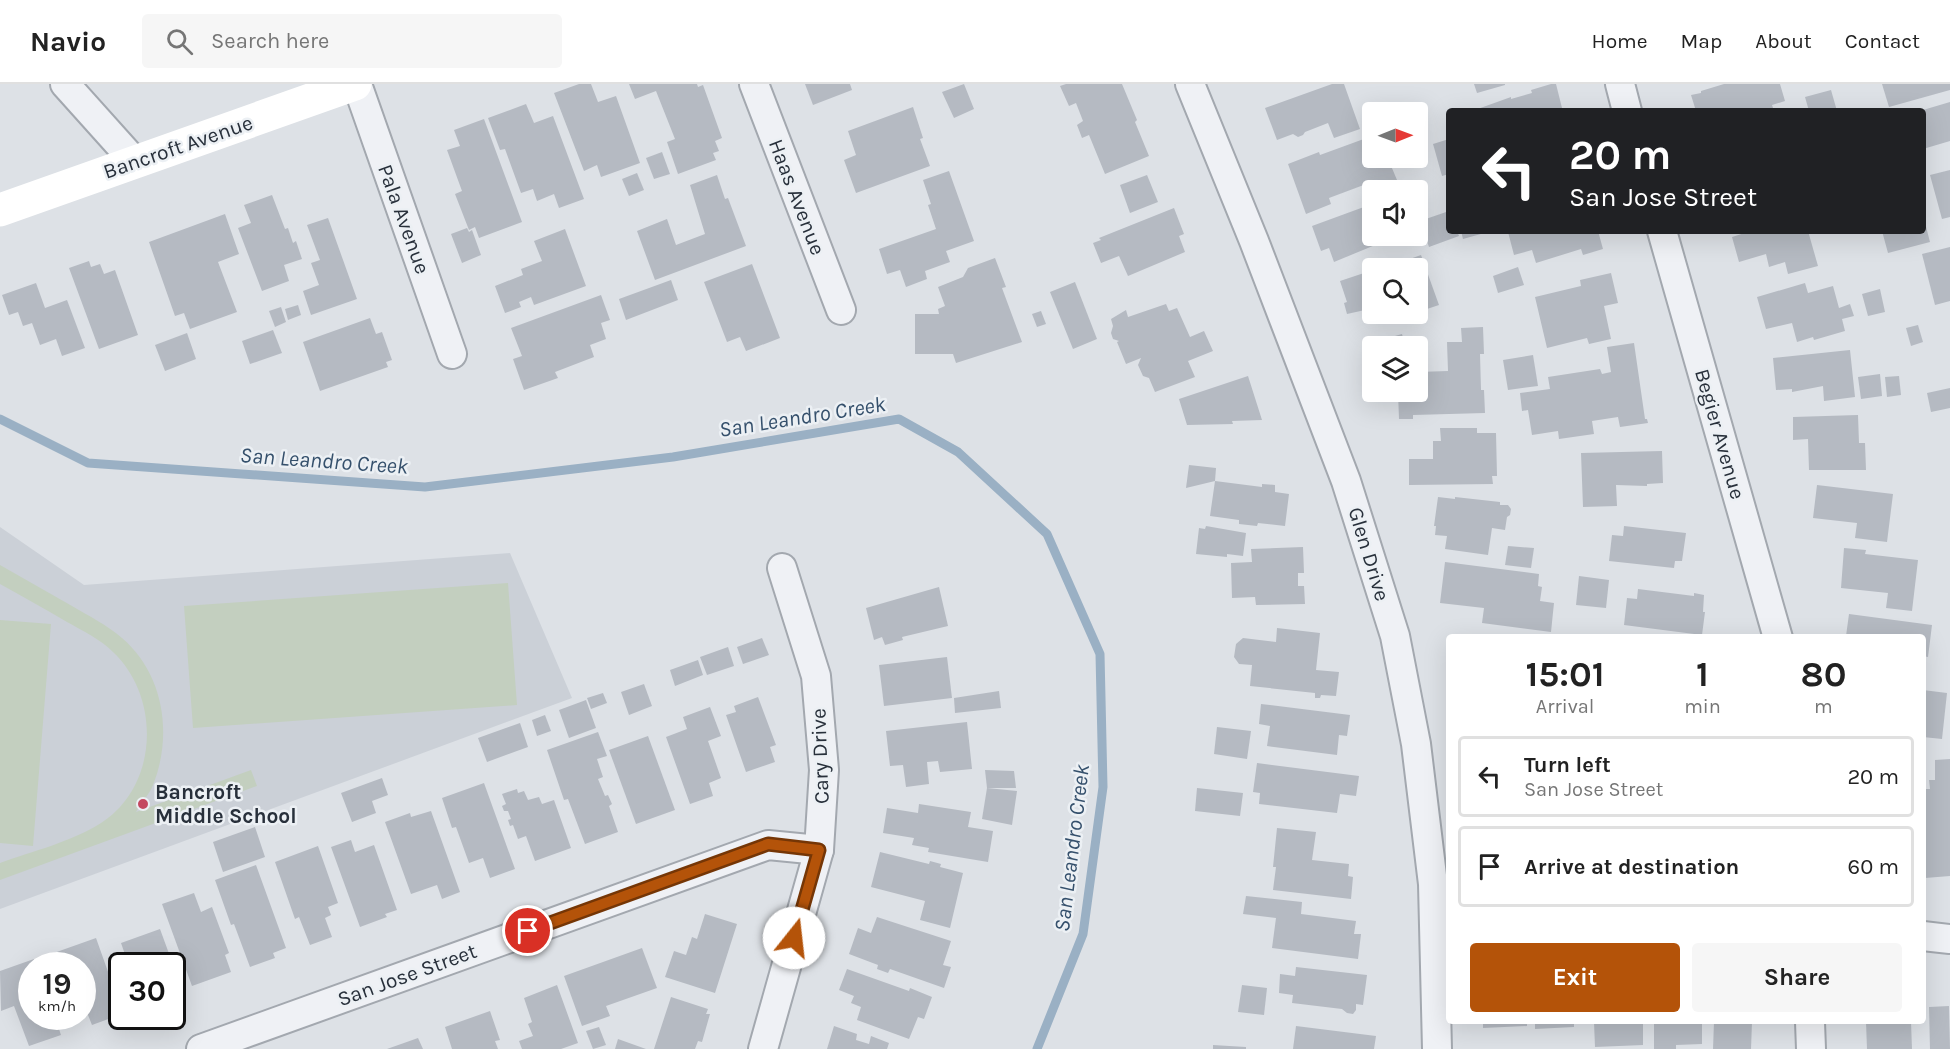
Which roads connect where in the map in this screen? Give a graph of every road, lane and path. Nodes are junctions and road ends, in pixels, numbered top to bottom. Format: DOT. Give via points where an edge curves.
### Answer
graph roads {
  1 [pos="65,84"];
  2 [pos="356,84"];
  3 [pos="754,84"];
  4 [pos="1190,84"];
  5 [pos="1620,84"];
  6 [pos="1626,108"];
  7 [pos="135,162"];
  8 [pos="0,210"];
  9 [pos="1663,234"];
  10 [pos="841,310"];
  11 [pos="452,354"];
  12 [pos="782,568"];
  13 [pos="1777,634"];
  14 [pos="819,850"];
  15 [pos="1441,884"];
  16 [pos="1926,936"];
  17 [pos="1950,939"];
  18 [pos="1810,1024"];
  19 [pos="201,1049"];
  20 [pos="763,1049"];
  21 [pos="1437,1049"];
  22 [pos="1811,1049"];
  1 -- 7 [label="street"];
  2 -- 7 [label="main road, Bancroft Avenue"];
  2 -- 11 [label="street, Pala Avenue"];
  3 -- 10 [label="street, Haas Avenue"];
  4 -- 15 [label="street, Glen Drive" via="1346,481 1395,636"];
  5 -- 6 [label="street"];
  7 -- 8 [label="main road, Bancroft Avenue"];
  9 -- 13 [label="street, Begier Avenue"];
  12 -- 14 [label="street, Cary Drive" via="816,676 825,770"];
  14 -- 19 [label="street, San Jose Street" via="768,844"];
  14 -- 20 [label="street, Cary Drive"];
  15 -- 21 [label="street, Glen Drive"];
  16 -- 17 [label="street"];
  18 -- 22 [label="street"];
}
